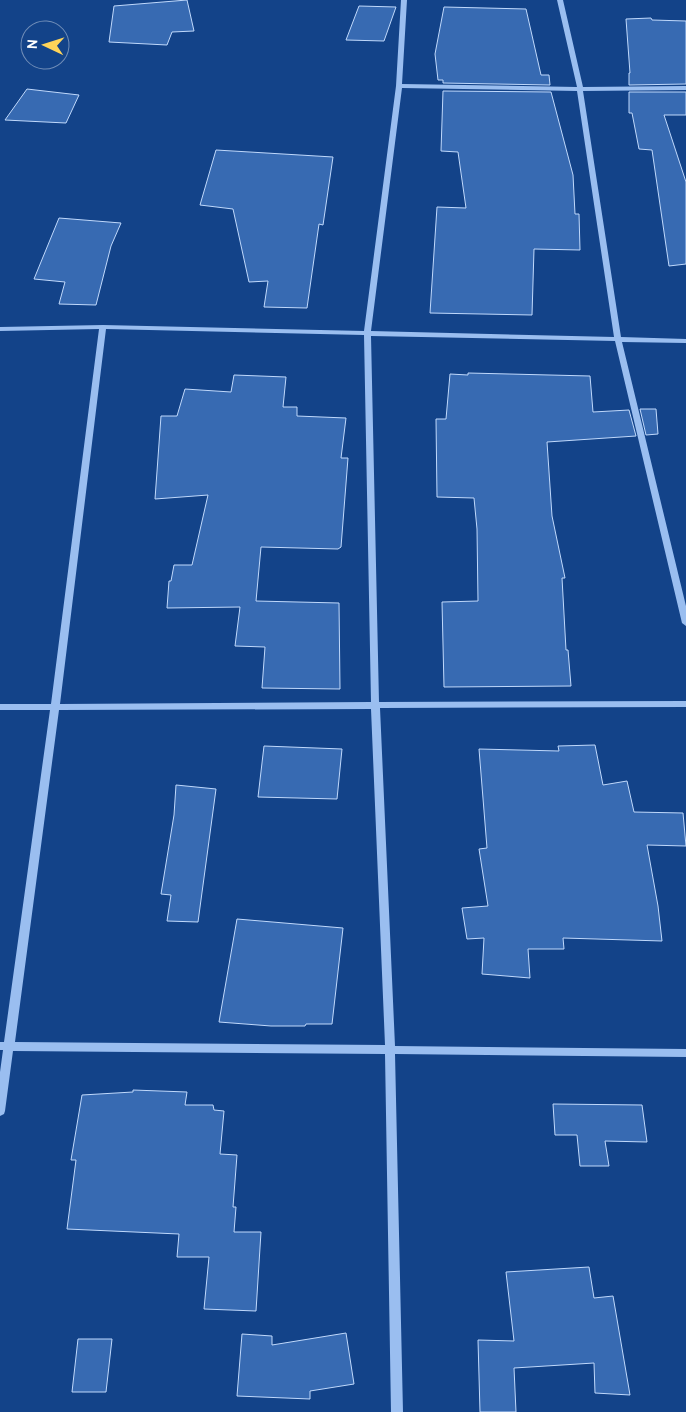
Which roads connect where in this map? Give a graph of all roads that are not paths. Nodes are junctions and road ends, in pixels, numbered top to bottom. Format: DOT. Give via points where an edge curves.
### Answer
graph roads {
  1 [pos="404,0"];
  2 [pos="560,0"];
  3 [pos="399,86"];
  4 [pos="686,88"];
  5 [pos="580,89"];
  6 [pos="103,327"];
  7 [pos="0,329"];
  8 [pos="366,332"];
  9 [pos="618,338"];
  10 [pos="686,341"];
  11 [pos="686,623"];
  12 [pos="375,704"];
  13 [pos="686,704"];
  14 [pos="0,707"];
  15 [pos="55,707"];
  16 [pos="5,1046"];
  17 [pos="390,1050"];
  18 [pos="686,1053"];
  19 [pos="0,1111"];
  20 [pos="397,1412"];
  1 -- 3 [label="street"];
  2 -- 5 [label="street"];
  3 -- 5 [label="street"];
  3 -- 8 [label="street"];
  4 -- 5 [label="street"];
  5 -- 9 [label="street"];
  6 -- 7 [label="street"];
  6 -- 8 [label="street"];
  6 -- 15 [label="street"];
  8 -- 9 [label="street"];
  8 -- 12 [label="street"];
  9 -- 10 [label="street"];
  9 -- 11 [label="street"];
  12 -- 13 [label="street"];
  12 -- 15 [label="street"];
  12 -- 17 [label="street"];
  14 -- 15 [label="street"];
  15 -- 16 [label="street"];
  16 -- 17 [label="street"];
  16 -- 19 [label="street"];
  17 -- 18 [label="street"];
  17 -- 20 [label="street"];
}
